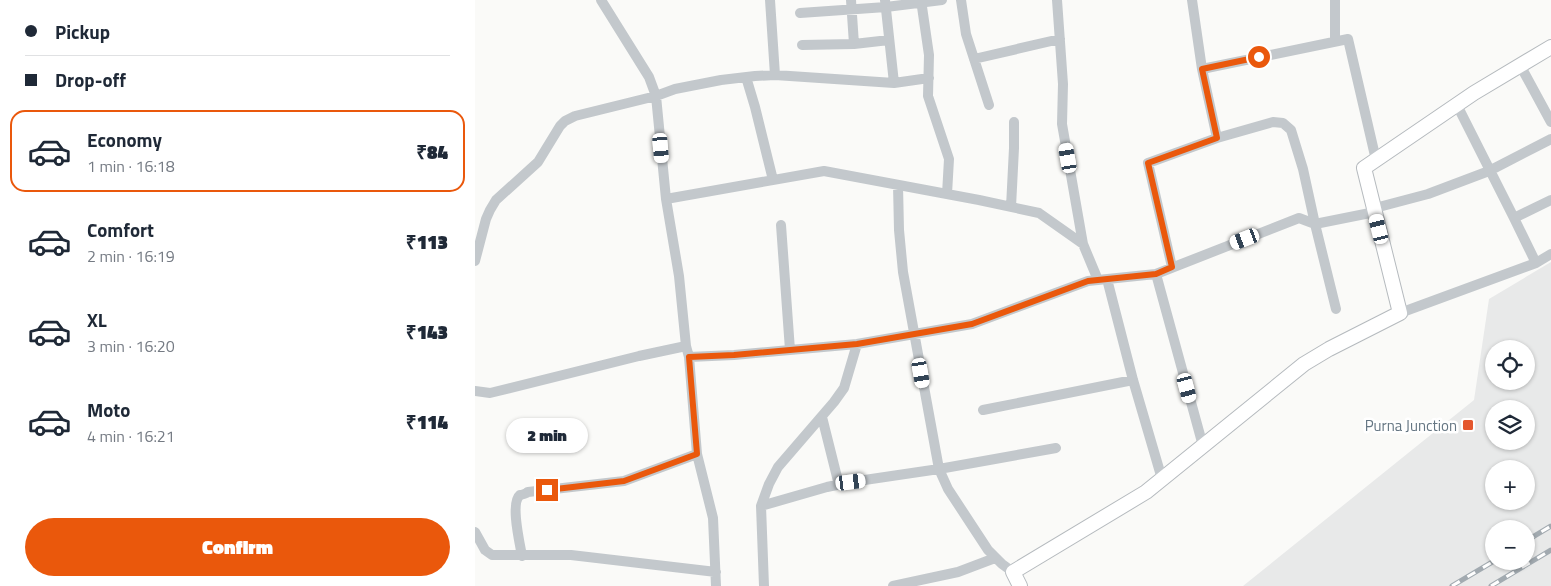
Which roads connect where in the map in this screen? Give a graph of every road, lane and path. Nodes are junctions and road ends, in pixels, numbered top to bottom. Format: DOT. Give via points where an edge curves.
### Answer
graph roads {
  1 [pos="601,0"];
  2 [pos="770,0"];
  3 [pos="942,0"];
  4 [pos="961,0"];
  5 [pos="1057,0"];
  6 [pos="1193,0"];
  7 [pos="1335,0"];
  8 [pos="921,2"];
  9 [pos="886,4"];
  10 [pos="851,5"];
  11 [pos="800,13"];
  12 [pos="1060,39"];
  13 [pos="889,40"];
  14 [pos="1335,41"];
  15 [pos="854,44"];
  16 [pos="802,45"];
  17 [pos="1551,47"];
  18 [pos="974,59"];
  19 [pos="1520,65"];
  20 [pos="1202,69"];
  21 [pos="775,75"];
  22 [pos="746,77"];
  23 [pos="929,78"];
  24 [pos="894,83"];
  25 [pos="656,96"];
  26 [pos="989,105"];
  27 [pos="1457,105"];
  28 [pos="1014,122"];
  29 [pos="1551,122"];
  30 [pos="1217,138"];
  31 [pos="1551,139"];
  32 [pos="1376,160"];
  33 [pos="1489,171"];
  34 [pos="773,180"];
  35 [pos="898,185"];
  36 [pos="947,194"];
  37 [pos="666,199"];
  38 [pos="1551,200"];
  39 [pos="1011,207"];
  40 [pos="1375,210"];
  41 [pos="1515,218"];
  42 [pos="1315,224"];
  43 [pos="781,225"];
  44 [pos="1083,244"];
  45 [pos="1551,254"];
  46 [pos="475,261"];
  47 [pos="1536,263"];
  48 [pos="1172,267"];
  49 [pos="1156,274"];
  50 [pos="1103,279"];
  51 [pos="1336,309"];
  52 [pos="1400,313"];
  53 [pos="913,334"];
  54 [pos="857,344"];
  55 [pos="686,346"];
  56 [pos="790,350"];
  57 [pos="689,357"];
  58 [pos="1133,380"];
  59 [pos="475,391"];
  60 [pos="983,410"];
  61 [pos="822,417"];
  62 [pos="1203,446"];
  63 [pos="1056,448"];
  64 [pos="697,454"];
  65 [pos="939,469"];
  66 [pos="1162,479"];
  67 [pos="839,485"];
  68 [pos="761,506"];
  69 [pos="475,532"];
  70 [pos="522,556"];
  71 [pos="995,558"];
  72 [pos="716,572"];
  73 [pos="1013,572"];
  74 [pos="716,586"];
  75 [pos="764,586"];
  76 [pos="893,586"];
  77 [pos="1020,586"];
  1 -- 25 [label="street" via="649,77"];
  2 -- 21 [label="street"];
  3 -- 8 [label="street"];
  4 -- 18 [label="street"];
  5 -- 12 [label="street"];
  6 -- 20 [label="street"];
  7 -- 14 [label="street"];
  8 -- 9 [label="street"];
  8 -- 23 [label="street"];
  9 -- 10 [label="street"];
  9 -- 13 [label="street"];
  10 -- 11 [label="street"];
  10 -- 15 [label="street"];
  12 -- 18 [label="street"];
  12 -- 44 [label="street" via="1062,124"];
  13 -- 15 [label="street"];
  13 -- 24 [label="street"];
  14 -- 20 [label="street"];
  14 -- 32 [label="street" via="1348,38"];
  15 -- 16 [label="street"];
  17 -- 19 [label="main road"];
  18 -- 26 [label="street"];
  19 -- 27 [label="main road"];
  19 -- 29 [label="street"];
  20 -- 30 [label="street"];
  21 -- 22 [label="street"];
  21 -- 24 [label="street"];
  22 -- 25 [label="street" via="675,89"];
  22 -- 34 [label="street"];
  23 -- 24 [label="street"];
  23 -- 36 [label="street" via="929,104 949,159"];
  25 -- 37 [label="street"];
  25 -- 46 [label="street" via="565,120 538,162 496,200 486,219"];
  27 -- 32 [label="main road"];
  27 -- 33 [label="street"];
  28 -- 39 [label="street"];
  30 -- 42 [label="street" via="1273,122 1291,130"];
  30 -- 48 [label="street" via="1148,163"];
  31 -- 33 [label="street"];
  32 -- 40 [label="main road" via="1365,168"];
  33 -- 40 [label="street"];
  33 -- 41 [label="street"];
  34 -- 35 [label="street" via="824,171"];
  34 -- 37 [label="street"];
  35 -- 36 [label="street"];
  35 -- 53 [label="street" via="903,272"];
  36 -- 39 [label="street"];
  37 -- 55 [label="street" via="679,276"];
  38 -- 41 [label="street"];
  39 -- 44 [label="street" via="1039,213"];
  40 -- 42 [label="street"];
  40 -- 52 [label="main road"];
  41 -- 47 [label="street"];
  42 -- 48 [label="street" via="1299,218"];
  42 -- 51 [label="street"];
  43 -- 56 [label="street"];
  44 -- 50 [label="street"];
  45 -- 47 [label="street"];
  47 -- 52 [label="street"];
  48 -- 49 [label="street"];
  49 -- 50 [label="street"];
  49 -- 62 [label="street"];
  50 -- 53 [label="street" via="1079,284 972,324"];
  50 -- 58 [label="street"];
  52 -- 62 [label="main road" via="1304,364"];
  53 -- 54 [label="street"];
  53 -- 65 [label="street"];
  54 -- 56 [label="street"];
  54 -- 61 [label="street" via="844,388"];
  55 -- 57 [label="street"];
  55 -- 59 [label="street" via="489,393"];
  56 -- 57 [label="street"];
  57 -- 64 [label="street"];
  58 -- 60 [label="street"];
  58 -- 66 [label="street"];
  61 -- 67 [label="street"];
  61 -- 68 [label="street" via="778,467"];
  62 -- 66 [label="main road"];
  63 -- 65 [label="street"];
  64 -- 70 [label="street" via="624,481 520,495 516,511"];
  64 -- 72 [label="street" via="713,518"];
  65 -- 67 [label="street"];
  65 -- 71 [label="street" via="948,489"];
  66 -- 73 [label="main road" via="1146,492"];
  67 -- 68 [label="street"];
  68 -- 75 [label="street"];
  69 -- 70 [label="street" via="485,550 492,555"];
  70 -- 72 [label="street" via="571,555"];
  71 -- 73 [label="street"];
  71 -- 76 [label="street" via="958,572"];
  72 -- 74 [label="street"];
  73 -- 77 [label="main road"];
}
